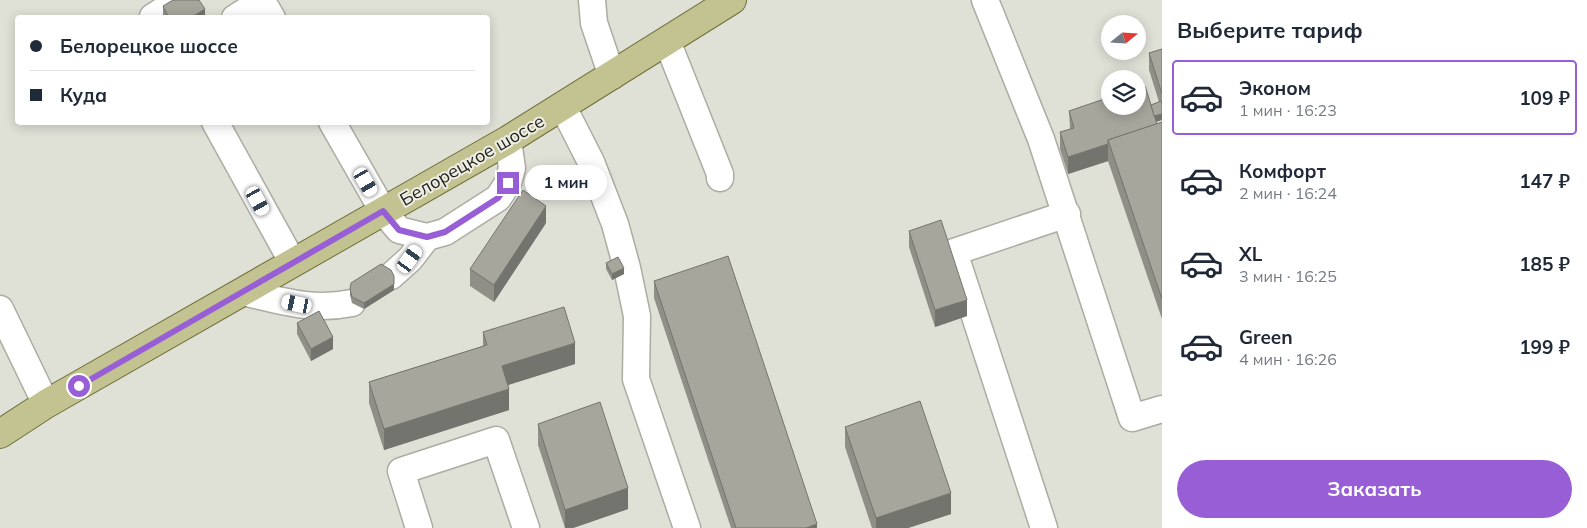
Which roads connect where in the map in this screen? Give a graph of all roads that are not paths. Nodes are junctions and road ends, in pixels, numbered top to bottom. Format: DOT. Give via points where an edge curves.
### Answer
graph roads {
  1 [pos="179,0"];
  2 [pos="592,0"];
  3 [pos="984,0"];
  4 [pos="727,1"];
  5 [pos="265,6"];
  6 [pos="155,15"];
  7 [pos="242,15"];
  8 [pos="667,41"];
  9 [pos="612,76"];
  10 [pos="563,107"];
  11 [pos="221,125"];
  12 [pos="334,125"];
  13 [pos="508,140"];
  14 [pos="720,178"];
  15 [pos="383,211"];
  16 [pos="1067,214"];
  17 [pos="427,237"];
  18 [pos="293,263"];
  19 [pos="391,276"];
  20 [pos="243,292"];
  21 [pos="352,303"];
  22 [pos="0,309"];
  23 [pos="46,404"];
  24 [pos="1162,409"];
  25 [pos="0,434"];
  26 [pos="420,528"];
  27 [pos="526,528"];
  28 [pos="687,528"];
  29 [pos="1044,528"];
  1 -- 6 [label="lane"];
  2 -- 9 [label="lane" via="594,22"];
  3 -- 16 [label="lane" via="1041,139"];
  4 -- 8 [label="main road, Белорецкое шоссе"];
  5 -- 7 [label="lane"];
  8 -- 9 [label="main road, Белорецкое шоссе"];
  8 -- 14 [label="lane"];
  9 -- 10 [label="main road, Белорецкое шоссе"];
  10 -- 13 [label="main road, Белорецкое шоссе"];
  10 -- 28 [label="lane" via="591,162 615,224 637,316 636,379"];
  11 -- 18 [label="lane"];
  12 -- 15 [label="lane"];
  13 -- 15 [label="main road, Белорецкое шоссе"];
  13 -- 17 [label="lane" via="512,168 508,183 498,198 445,232"];
  15 -- 17 [label="lane" via="399,230"];
  15 -- 18 [label="main road, Белорецкое шоссе"];
  16 -- 24 [label="lane" via="1132,418"];
  16 -- 29 [label="lane" via="954,252"];
  17 -- 19 [label="lane"];
  18 -- 20 [label="main road, Белорецкое шоссе"];
  20 -- 21 [label="lane" via="319,307"];
  20 -- 23 [label="main road, Белорецкое шоссе"];
  22 -- 23 [label="lane"];
  23 -- 25 [label="main road, Белорецкое шоссе"];
  26 -- 27 [label="lane" via="401,471 496,440"];
}
